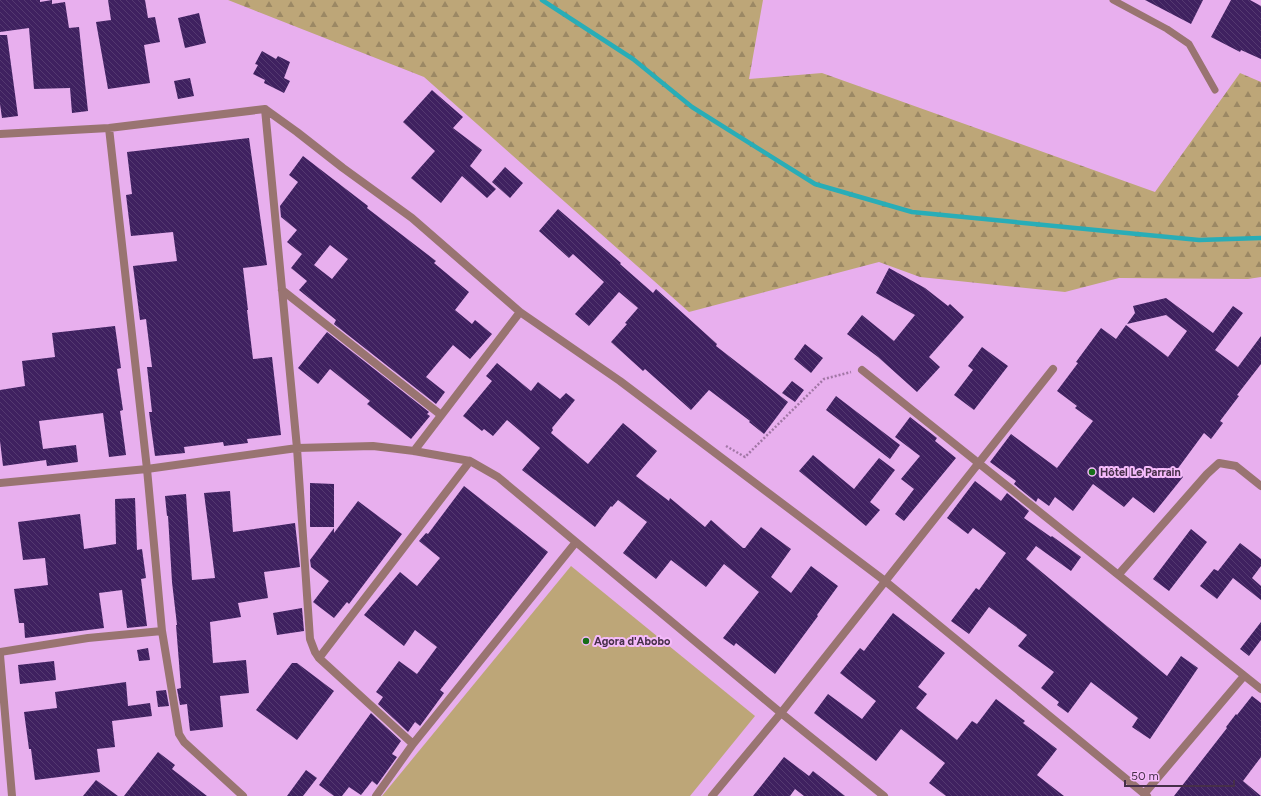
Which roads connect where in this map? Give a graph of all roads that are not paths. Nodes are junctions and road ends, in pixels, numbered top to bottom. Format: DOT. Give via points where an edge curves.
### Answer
graph roads {
  1 [pos="1113,0"];
  2 [pos="1215,90"];
  3 [pos="265,109"];
  4 [pos="109,128"];
  5 [pos="0,134"];
  6 [pos="282,290"];
  7 [pos="520,312"];
  8 [pos="1053,369"];
  9 [pos="862,370"];
  10 [pos="441,415"];
  11 [pos="297,448"];
  12 [pos="414,451"];
  13 [pos="470,461"];
  14 [pos="977,464"];
  15 [pos="147,469"];
  16 [pos="0,483"];
  17 [pos="1261,486"];
  18 [pos="576,542"];
  19 [pos="1119,574"];
  20 [pos="885,581"];
  21 [pos="162,631"];
  22 [pos="0,652"];
  23 [pos="0,655"];
  24 [pos="319,658"];
  25 [pos="1244,676"];
  26 [pos="1261,689"];
  27 [pos="781,713"];
  28 [pos="414,744"];
  29 [pos="1145,795"];
  30 [pos="12,796"];
  31 [pos="243,796"];
  32 [pos="376,796"];
  33 [pos="712,796"];
  34 [pos="884,796"];
  1 -- 2 [label="lane" via="1189,44"];
  3 -- 4 [label="street"];
  3 -- 6 [label="street"];
  3 -- 7 [label="street" via="412,218"];
  4 -- 5 [label="street"];
  4 -- 15 [label="street"];
  6 -- 10 [label="street"];
  6 -- 11 [label="street"];
  7 -- 10 [label="street"];
  7 -- 20 [label="street" via="620,381"];
  8 -- 14 [label="street"];
  9 -- 14 [label="street"];
  10 -- 12 [label="street"];
  11 -- 12 [label="street" via="373,446"];
  11 -- 15 [label="street"];
  11 -- 24 [label="street" via="310,639"];
  12 -- 13 [label="street"];
  13 -- 18 [label="street" via="498,477"];
  13 -- 24 [label="street"];
  14 -- 19 [label="street"];
  14 -- 20 [label="street"];
  15 -- 16 [label="street"];
  15 -- 21 [label="street"];
  17 -- 19 [label="street" via="1236,466 1219,463"];
  18 -- 27 [label="street"];
  18 -- 28 [label="street"];
  19 -- 25 [label="street"];
  20 -- 27 [label="street"];
  20 -- 29 [label="street"];
  21 -- 22 [label="street" via="88,638"];
  21 -- 31 [label="street" via="179,734 184,742"];
  23 -- 30 [label="street"];
  24 -- 28 [label="street"];
  25 -- 26 [label="street"];
  25 -- 29 [label="street"];
  27 -- 33 [label="street"];
  27 -- 34 [label="street"];
  28 -- 32 [label="street"];
}
